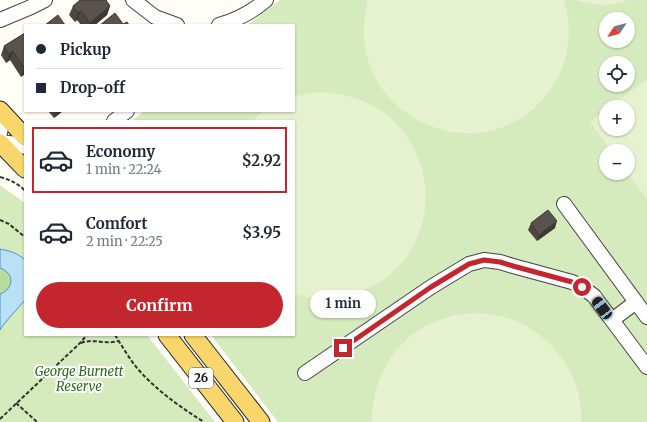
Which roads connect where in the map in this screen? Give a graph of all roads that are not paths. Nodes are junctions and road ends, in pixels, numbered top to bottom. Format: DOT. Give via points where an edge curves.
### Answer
graph roads {
  1 [pos="45,0"];
  2 [pos="133,0"];
  3 [pos="266,0"];
  4 [pos="0,20"];
  5 [pos="174,24"];
  6 [pos="222,24"];
  7 [pos="0,110"];
  8 [pos="126,112"];
  9 [pos="115,120"];
  10 [pos="0,123"];
  11 [pos="0,133"];
  12 [pos="24,136"];
  13 [pos="0,142"];
  14 [pos="24,147"];
  15 [pos="24,168"];
  16 [pos="564,204"];
  17 [pos="636,302"];
  18 [pos="647,317"];
  19 [pos="612,320"];
  20 [pos="168,336"];
  21 [pos="194,336"];
  22 [pos="647,367"];
  23 [pos="305,373"];
  24 [pos="235,422"];
  25 [pos="261,422"];
  1 -- 4 [label="street"];
  2 -- 5 [label="street" via="155,17"];
  3 -- 6 [label="street" via="242,16"];
  7 -- 12 [label="main road"];
  8 -- 9 [label="street"];
  10 -- 11 [label="street"];
  13 -- 14 [label="street"];
  13 -- 15 [label="main road"];
  16 -- 17 [label="street"];
  17 -- 18 [label="street"];
  17 -- 19 [label="street"];
  19 -- 22 [label="street"];
  19 -- 23 [label="street" via="594,296 572,282 484,260 469,264 431,287"];
  20 -- 24 [label="main road, 26"];
  21 -- 25 [label="main road, 26"];
}
